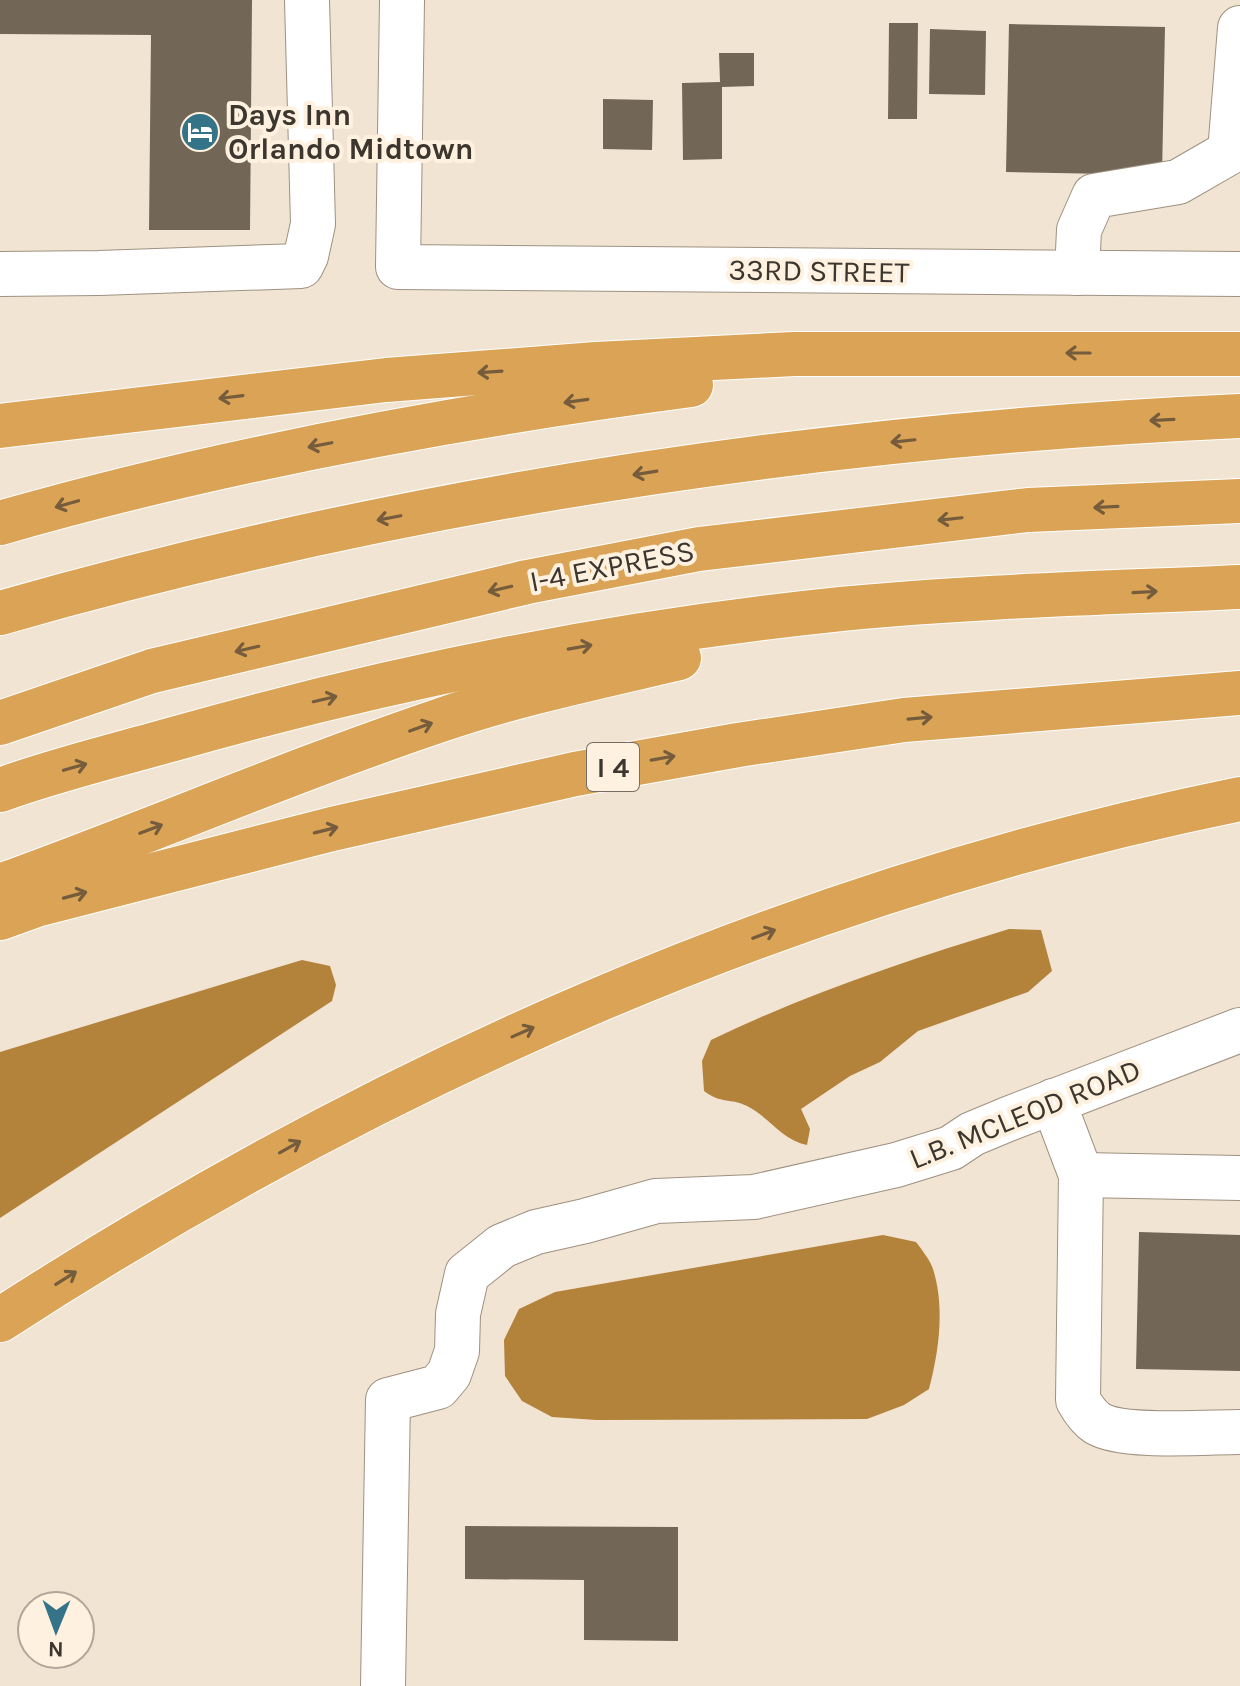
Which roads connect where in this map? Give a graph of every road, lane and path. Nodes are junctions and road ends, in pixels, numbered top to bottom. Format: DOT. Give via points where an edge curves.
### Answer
graph roads {
  1 [pos="307,0"];
  2 [pos="402,0"];
  3 [pos="1240,28"];
  4 [pos="1077,273"];
  5 [pos="0,274"];
  6 [pos="1240,274"];
  7 [pos="1015,353"];
  8 [pos="1240,354"];
  9 [pos="1240,416"];
  10 [pos="0,426"];
  11 [pos="1240,501"];
  12 [pos="0,523"];
  13 [pos="1240,587"];
  14 [pos="1084,595"];
  15 [pos="0,613"];
  16 [pos="152,671"];
  17 [pos="1240,693"];
  18 [pos="0,703"];
  19 [pos="0,723"];
  20 [pos="0,790"];
  21 [pos="1240,799"];
  22 [pos="0,886"];
  23 [pos="0,918"];
  24 [pos="1240,1030"];
  25 [pos="1053,1101"];
  26 [pos="1081,1175"];
  27 [pos="1240,1178"];
  28 [pos="0,1320"];
  29 [pos="1240,1432"];
  30 [pos="383,1686"];
  1 -- 5 [label="street" via="313,224 301,266"];
  2 -- 4 [label="street, 33RD STREET" via="398,267"];
  3 -- 4 [label="street" via="1230,152 1178,182 1094,196 1079,230"];
  4 -- 6 [label="street, 33RD STREET"];
  8 -- 7 [label="highway, one-way"];
  7 -- 10 [label="highway, one-way" via="794,354 596,364 370,382"];
  7 -- 12 [label="highway, one-way" via="720,381 484,415 230,463"];
  9 -- 15 [label="highway, one-way" via="941,437 608,479 354,525"];
  11 -- 16 [label="highway, I-4 EXPRESS, one-way" via="1028,510 699,549 527,582"];
  14 -- 13 [label="highway, one-way"];
  20 -- 14 [label="highway, one-way" via="258,715 524,657 840,610"];
  22 -- 14 [label="highway, one-way" via="441,719 596,677 848,627"];
  16 -- 18 [label="highway"];
  16 -- 19 [label="highway, I-4 EXPRESS"];
  23 -- 17 [label="highway, I 4, one-way" via="332,829 723,747 904,720"];
  28 -- 21 [label="highway, one-way" via="309,1136 557,1017 789,925 920,882 1101,830"];
  24 -- 25 [label="street, L.B. MCLEOD ROAD"];
  25 -- 26 [label="street"];
  25 -- 30 [label="street, L.B. MCLEOD ROAD" via="951,1148 896,1165 754,1197 656,1201 536,1232 502,1246 467,1274 449,1374 438,1387 388,1400"];
  26 -- 27 [label="street"];
  26 -- 29 [label="street" via="1078,1400 1084,1413 1099,1425 1123,1432"];
}
